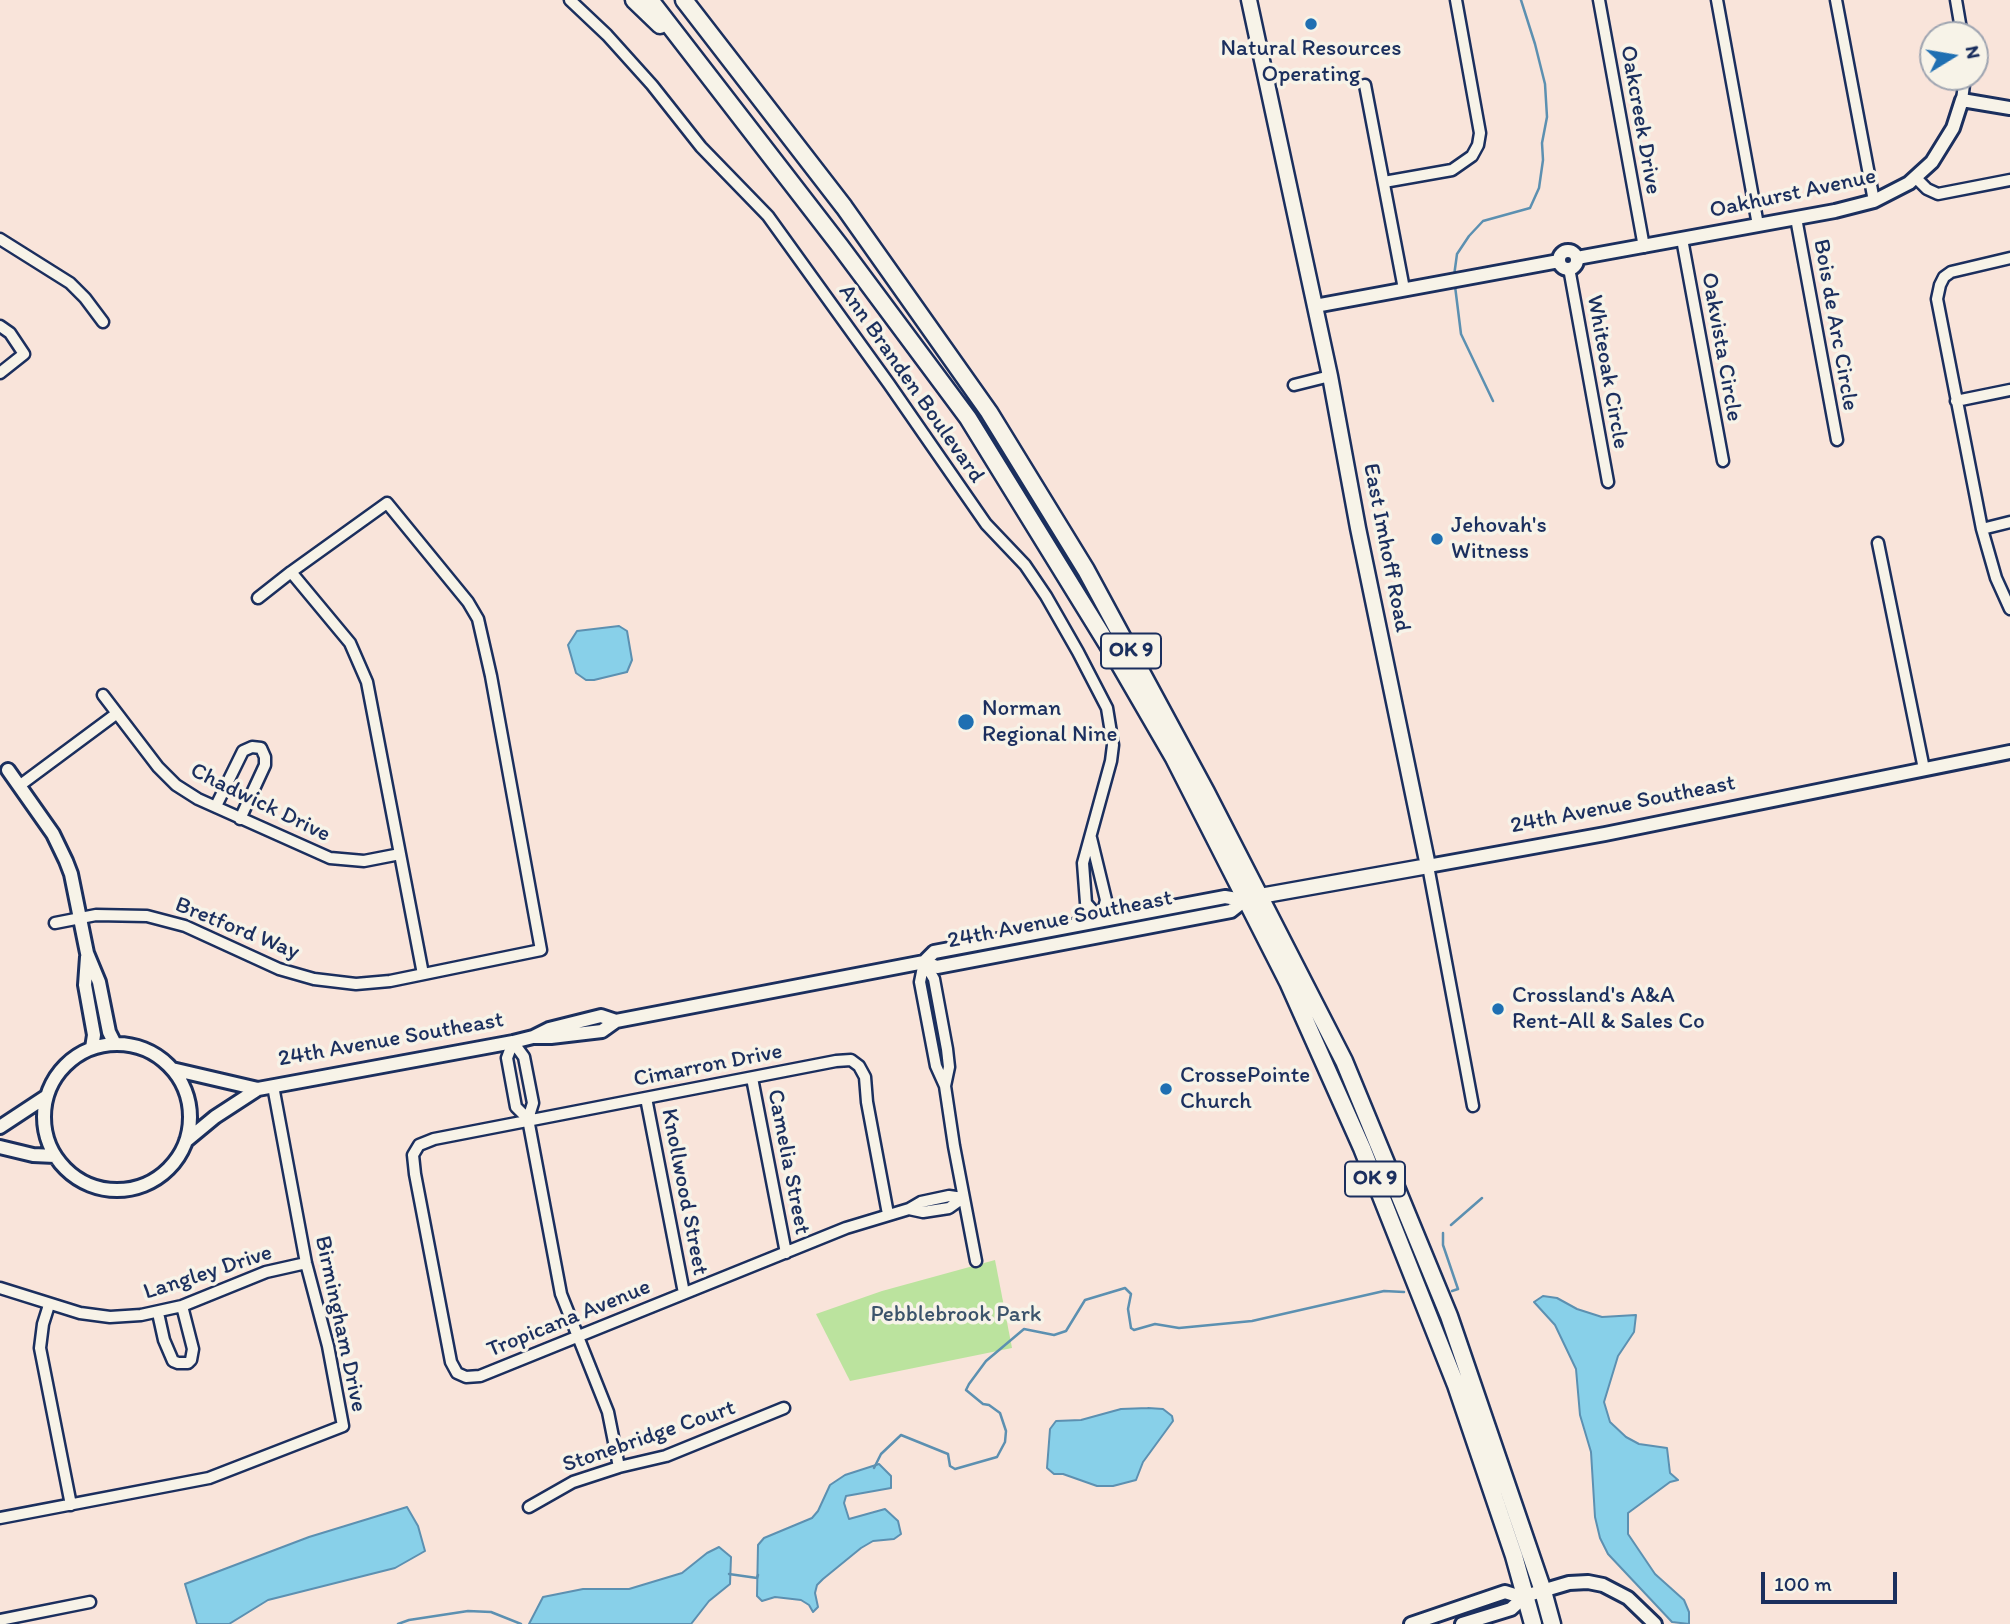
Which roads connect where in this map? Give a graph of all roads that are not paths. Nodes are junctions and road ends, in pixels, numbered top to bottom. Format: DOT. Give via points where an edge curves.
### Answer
graph roads {
  1 [pos="570,0"];
  2 [pos="634,0"];
  3 [pos="650,0"];
  4 [pos="684,0"];
  5 [pos="698,0"];
  6 [pos="1249,0"];
  7 [pos="1456,0"];
  8 [pos="1599,0"];
  9 [pos="1717,0"];
  10 [pos="1836,0"];
  11 [pos="1959,1"];
  12 [pos="1961,21"];
  13 [pos="727,55"];
  14 [pos="709,74"];
  15 [pos="1365,85"];
  16 [pos="1963,91"];
  17 [pos="1962,100"];
  18 [pos="2010,108"];
  19 [pos="1916,177"];
  20 [pos="2010,180"];
  21 [pos="1384,183"];
  22 [pos="1874,201"];
  23 [pos="1796,218"];
  24 [pos="1758,225"];
  25 [pos="0,239"];
  26 [pos="1682,239"];
  27 [pos="1644,247"];
  28 [pos="2010,258"];
  29 [pos="1568,262"];
  30 [pos="1404,289"];
  31 [pos="1315,306"];
  32 [pos="103,322"];
  33 [pos="0,326"];
  34 [pos="0,373"];
  35 [pos="1330,376"];
  36 [pos="1294,385"];
  37 [pos="2010,390"];
  38 [pos="1956,401"];
  39 [pos="1837,440"];
  40 [pos="1723,461"];
  41 [pos="1608,482"];
  42 [pos="2010,522"];
  43 [pos="1982,529"];
  44 [pos="1878,543"];
  45 [pos="291,572"];
  46 [pos="258,598"];
  47 [pos="2010,608"];
  48 [pos="103,695"];
  49 [pos="116,713"];
  50 [pos="2010,752"];
  51 [pos="1924,769"];
  52 [pos="8,770"];
  53 [pos="19,786"];
  54 [pos="216,807"];
  55 [pos="240,819"];
  56 [pos="1091,838"];
  57 [pos="400,854"];
  58 [pos="1428,866"];
  59 [pos="1250,899"];
  60 [pos="80,918"];
  61 [pos="1101,920"];
  62 [pos="55,923"];
  63 [pos="87,953"];
  64 [pos="924,962"];
  65 [pos="423,974"];
  66 [pos="513,1042"];
  67 [pos="115,1044"];
  68 [pos="92,1048"];
  69 [pos="172,1069"];
  70 [pos="752,1078"];
  71 [pos="273,1086"];
  72 [pos="258,1088"];
  73 [pos="47,1096"];
  74 [pos="646,1098"];
  75 [pos="1473,1106"];
  76 [pos="528,1119"];
  77 [pos="0,1127"];
  78 [pos="185,1141"];
  79 [pos="0,1147"];
  80 [pos="415,1149"];
  81 [pos="55,1156"];
  82 [pos="963,1198"];
  83 [pos="888,1214"];
  84 [pos="786,1253"];
  85 [pos="976,1261"];
  86 [pos="306,1263"];
  87 [pos="0,1288"];
  88 [pos="684,1293"];
  89 [pos="49,1305"];
  90 [pos="182,1307"];
  91 [pos="158,1313"];
  92 [pos="577,1336"];
  93 [pos="784,1408"];
  94 [pos="619,1467"];
  95 [pos="71,1505"];
  96 [pos="529,1507"];
  97 [pos="0,1518"];
  98 [pos="1543,1591"];
  99 [pos="1523,1596"];
  100 [pos="90,1602"];
  101 [pos="0,1620"];
  102 [pos="1411,1624"];
  103 [pos="1462,1624"];
  104 [pos="1533,1624"];
  105 [pos="1552,1624"];
  106 [pos="1656,1624"];
  1 -- 56 [label="street, Ann Branden Boulevard" via="607,35 701,147 768,216 986,524 1025,565 1046,596 1102,695 1109,717 1111,761"];
  2 -- 14 [label="highway"];
  3 -- 14 [label="highway, OK 9"];
  4 -- 13 [label="highway, OK 9"];
  5 -- 13 [label="highway"];
  6 -- 31 [label="main road, East Imhoff Road"];
  7 -- 21 [label="street" via="1480,132 1478,145 1472,156 1452,170"];
  8 -- 27 [label="street, Oakcreek Drive"];
  9 -- 24 [label="street"];
  10 -- 22 [label="street"];
  11 -- 12 [label="street"];
  13 -- 59 [label="highway, OK 9" via="844,207 989,412 1092,582"];
  14 -- 59 [label="highway, OK 9" via="968,418 1110,648"];
  15 -- 21 [label="street"];
  16 -- 17 [label="street"];
  17 -- 18 [label="street"];
  17 -- 19 [label="street, Oakhurst Avenue" via="1945,144"];
  19 -- 20 [label="street" via="1938,194"];
  19 -- 22 [label="street, Oakhurst Avenue"];
  21 -- 30 [label="street"];
  22 -- 23 [label="street, Oakhurst Avenue"];
  23 -- 24 [label="street, Oakhurst Avenue"];
  23 -- 39 [label="street, Bois de Arc Circle"];
  24 -- 26 [label="street, Oakhurst Avenue"];
  25 -- 32 [label="street" via="70,284"];
  26 -- 27 [label="street, Oakhurst Avenue"];
  26 -- 40 [label="street, Oakvista Circle"];
  27 -- 29 [label="street, Oakhurst Avenue"];
  28 -- 38 [label="street" via="1944,277 1937,299"];
  29 -- 30 [label="street, Oakhurst Avenue"];
  29 -- 41 [label="street, Whiteoak Circle"];
  30 -- 31 [label="street, Oakhurst Avenue"];
  31 -- 35 [label="main road, East Imhoff Road"];
  33 -- 34 [label="street" via="24,354"];
  35 -- 36 [label="street"];
  35 -- 58 [label="main road, East Imhoff Road"];
  37 -- 38 [label="street"];
  38 -- 43 [label="street"];
  42 -- 43 [label="street"];
  43 -- 47 [label="street"];
  44 -- 51 [label="street"];
  45 -- 46 [label="street"];
  45 -- 57 [label="street" via="350,643 368,682"];
  45 -- 65 [label="street, Bretford Way" via="387,503 478,619 541,950"];
  48 -- 49 [label="street, Chadwick Drive"];
  49 -- 53 [label="street"];
  49 -- 54 [label="street, Chadwick Drive" via="167,777"];
  50 -- 51 [label="street, 24th Avenue Southeast"];
  51 -- 58 [label="street, 24th Avenue Southeast"];
  52 -- 53 [label="street"];
  53 -- 60 [label="street" via="61,849"];
  54 -- 55 [label="street, Chadwick Drive"];
  54 -- 55 [label="street" via="243,751 261,748 265,765"];
  55 -- 57 [label="street, Chadwick Drive" via="339,860"];
  56 -- 61 [label="street, Ann Branden Boulevard" via="1105,900"];
  56 -- 61 [label="street, Ann Branden Boulevard" via="1083,882 1086,903"];
  57 -- 65 [label="street"];
  58 -- 59 [label="main road, 24th Avenue Southeast"];
  58 -- 75 [label="street, East Imhoff Road"];
  59 -- 61 [label="street, 24th Avenue Southeast" via="1225,897"];
  59 -- 64 [label="street, 24th Avenue Southeast" via="1231,911 937,967"];
  59 -- 98 [label="highway, OK 9" via="1345,1060 1449,1316"];
  59 -- 99 [label="highway, OK 9" via="1396,1231 1456,1385"];
  60 -- 62 [label="street, Bretford Way"];
  60 -- 63 [label="street"];
  60 -- 65 [label="street, Bretford Way" via="132,914 169,921 279,970 324,981 371,983"];
  61 -- 64 [label="street, 24th Avenue Southeast" via="933,952"];
  63 -- 67 [label="street"];
  63 -- 68 [label="street" via="85,985"];
  64 -- 66 [label="street, 24th Avenue Southeast" via="616,1021 602,1031"];
  64 -- 82 [label="street" via="920,982 936,1066 945,1086"];
  66 -- 71 [label="street, 24th Avenue Southeast"];
  66 -- 76 [label="street" via="524,1057 533,1103"];
  66 -- 76 [label="street" via="508,1058 516,1107"];
  67 -- 68 [label="street, 24th Avenue Southeast"];
  67 -- 69 [label="street, 24th Avenue Southeast" via="146,1050"];
  68 -- 73 [label="street, 24th Avenue Southeast" via="65,1065"];
  69 -- 72 [label="street, 24th Avenue Southeast"];
  69 -- 78 [label="street, 24th Avenue Southeast" via="189,1109"];
  70 -- 74 [label="street, Cimarron Drive"];
  70 -- 83 [label="street, Cimarron Drive" via="845,1059 856,1062 865,1077"];
  70 -- 84 [label="street, Camelia Street"];
  71 -- 72 [label="street, 24th Avenue Southeast"];
  71 -- 86 [label="street, Birmingham Drive"];
  72 -- 78 [label="street, 24th Avenue Southeast"];
  73 -- 77 [label="street, 24th Avenue Southeast"];
  73 -- 81 [label="street, 24th Avenue Southeast" via="44,1123"];
  74 -- 76 [label="street, Cimarron Drive"];
  74 -- 88 [label="street, Knollwood Street"];
  76 -- 80 [label="street, Cimarron Drive" via="434,1139"];
  76 -- 92 [label="street" via="556,1275"];
  78 -- 81 [label="street, 24th Avenue Southeast" via="164,1172 132,1188 91,1185"];
  79 -- 81 [label="street" via="33,1156"];
  80 -- 92 [label="street, Tropicana Avenue" via="415,1174 451,1362 457,1373 480,1376"];
  82 -- 83 [label="street, Tropicana Avenue" via="920,1202"];
  82 -- 85 [label="street"];
  83 -- 84 [label="street, Tropicana Avenue"];
  84 -- 88 [label="street, Tropicana Avenue"];
  86 -- 90 [label="street, Langley Drive" via="266,1272"];
  86 -- 95 [label="street, Birmingham Drive" via="343,1426 209,1478"];
  87 -- 89 [label="street, Langley Drive"];
  88 -- 92 [label="street, Tropicana Avenue"];
  89 -- 91 [label="street, Langley Drive" via="110,1317"];
  89 -- 95 [label="street" via="40,1348"];
  90 -- 91 [label="street, Langley Drive"];
  90 -- 91 [label="street" via="193,1349 188,1363 173,1361"];
  92 -- 94 [label="street" via="608,1412"];
  93 -- 94 [label="street, Stonebridge Court" via="666,1456"];
  94 -- 96 [label="street, Stonebridge Court" via="573,1482"];
  95 -- 97 [label="street, Birmingham Drive"];
  98 -- 99 [label="street"];
  98 -- 105 [label="highway, OK 9"];
  98 -- 106 [label="street" via="1569,1583 1604,1585 1628,1598"];
  99 -- 102 [label="street" via="1505,1592"];
  99 -- 103 [label="street" via="1511,1608"];
  99 -- 104 [label="highway, OK 9"];
  100 -- 101 [label="street"];
}
